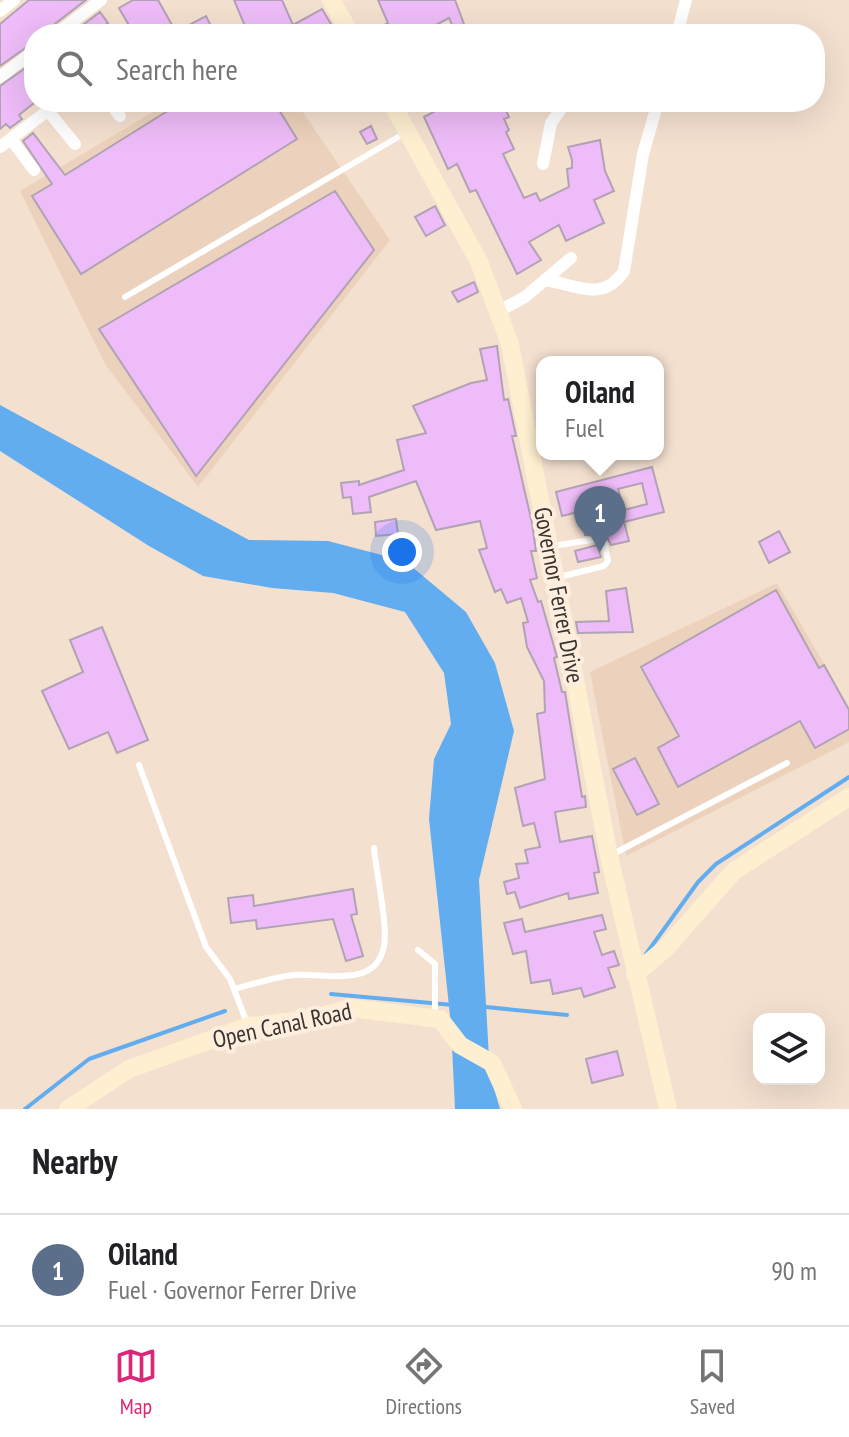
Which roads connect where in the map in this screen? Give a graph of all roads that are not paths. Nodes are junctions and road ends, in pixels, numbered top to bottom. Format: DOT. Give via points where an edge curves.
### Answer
graph roads {
  1 [pos="14,0"];
  2 [pos="101,0"];
  3 [pos="331,0"];
  4 [pos="686,0"];
  5 [pos="0,11"];
  6 [pos="69,24"];
  7 [pos="345,24"];
  8 [pos="680,24"];
  9 [pos="24,59"];
  10 [pos="0,77"];
  11 [pos="47,112"];
  12 [pos="49,112"];
  13 [pos="117,112"];
  14 [pos="397,112"];
  15 [pos="559,112"];
  16 [pos="655,112"];
  17 [pos="120,116"];
  18 [pos="408,131"];
  19 [pos="11,139"];
  20 [pos="75,144"];
  21 [pos="0,147"];
  22 [pos="543,164"];
  23 [pos="34,170"];
  24 [pos="571,258"];
  25 [pos="546,280"];
  26 [pos="125,297"];
  27 [pos="499,311"];
  28 [pos="549,546"];
  29 [pos="556,577"];
  30 [pos="787,763"];
  31 [pos="139,765"];
  32 [pos="849,797"];
  33 [pos="374,848"];
  34 [pos="609,856"];
  35 [pos="418,950"];
  36 [pos="635,974"];
  37 [pos="234,989"];
  38 [pos="435,1017"];
  39 [pos="249,1026"];
  40 [pos="68,1109"];
  41 [pos="513,1109"];
  42 [pos="668,1109"];
  1 -- 5 [label="street"];
  2 -- 6 [label="street"];
  3 -- 7 [label="main road"];
  4 -- 8 [label="street"];
  9 -- 10 [label="street"];
  11 -- 19 [label="street"];
  12 -- 20 [label="street"];
  13 -- 17 [label="street"];
  14 -- 18 [label="main road, Governor Ferrer Drive"];
  15 -- 22 [label="street" via="551,123"];
  16 -- 25 [label="street" via="624,271 596,291"];
  18 -- 26 [label="lane"];
  18 -- 27 [label="main road, Governor Ferrer Drive" via="463,230"];
  19 -- 21 [label="street"];
  19 -- 23 [label="street"];
  24 -- 25 [label="street"];
  25 -- 27 [label="street"];
  27 -- 28 [label="main road, Governor Ferrer Drive" via="518,375"];
  28 -- 29 [label="main road, Governor Ferrer Drive"];
  28 -- 29 [label="lane" via="604,541 604,566"];
  29 -- 34 [label="main road, Governor Ferrer Drive"];
  30 -- 34 [label="lane"];
  31 -- 37 [label="lane" via="206,947"];
  32 -- 36 [label="main road" via="734,871 667,947"];
  33 -- 37 [label="lane" via="385,945 368,971 340,979 298,975"];
  34 -- 36 [label="main road, Governor Ferrer Drive"];
  35 -- 38 [label="lane" via="435,964"];
  36 -- 42 [label="main road, Governor Ferrer Drive"];
  37 -- 39 [label="lane"];
  38 -- 39 [label="main road, Open Canal Road" via="351,1008"];
  38 -- 41 [label="main road" via="458,1043 492,1063"];
  39 -- 40 [label="main road, Open Canal Road" via="129,1069"];
}
